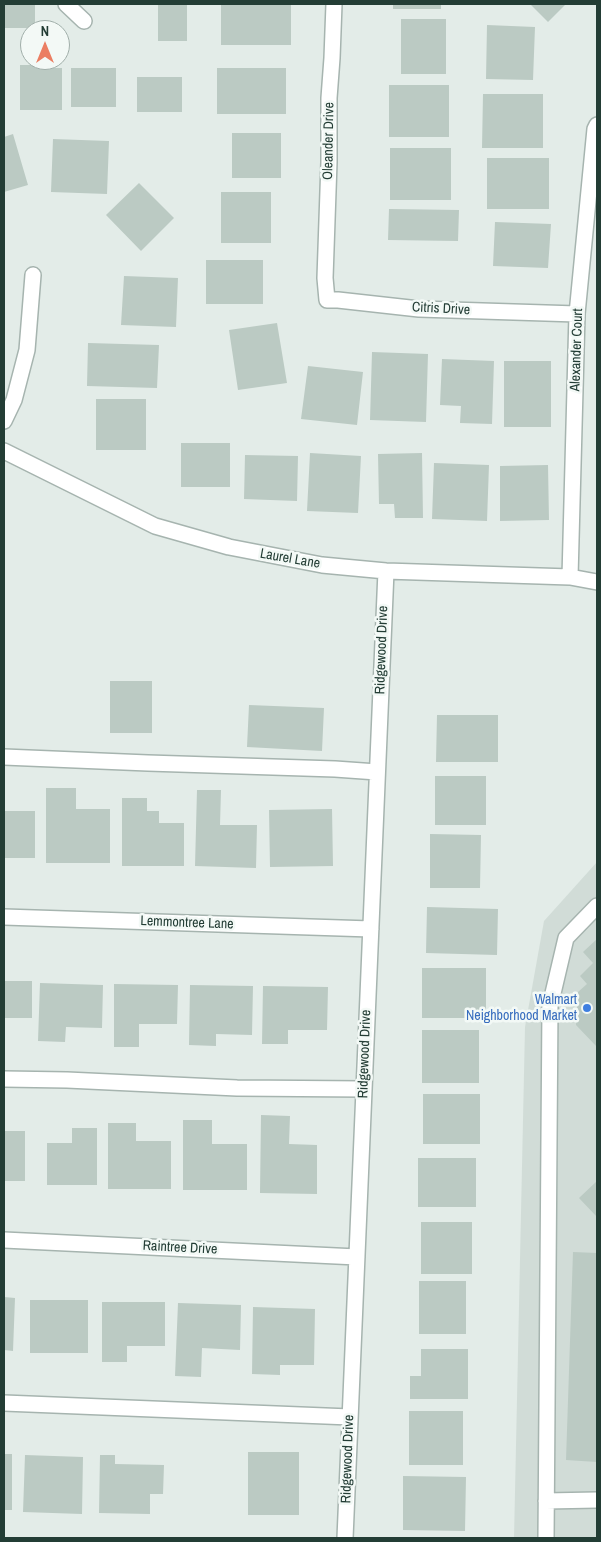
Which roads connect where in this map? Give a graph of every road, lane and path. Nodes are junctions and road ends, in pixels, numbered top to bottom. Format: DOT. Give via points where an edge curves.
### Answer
graph roads {
  1 [pos="66,4"];
  2 [pos="334,4"];
  3 [pos="84,21"];
  4 [pos="597,126"];
  5 [pos="33,275"];
  6 [pos="325,278"];
  7 [pos="577,314"];
  8 [pos="4,421"];
  9 [pos="4,451"];
  10 [pos="386,570"];
  11 [pos="570,577"];
  12 [pos="597,582"];
  13 [pos="4,757"];
  14 [pos="377,772"];
  15 [pos="597,906"];
  16 [pos="4,917"];
  17 [pos="370,929"];
  18 [pos="4,1079"];
  19 [pos="364,1089"];
  20 [pos="4,1240"];
  21 [pos="356,1257"];
  22 [pos="4,1403"];
  23 [pos="350,1417"];
  24 [pos="597,1500"];
  25 [pos="546,1501"];
  26 [pos="345,1538"];
  27 [pos="546,1538"];
  1 -- 3 [label="street"];
  2 -- 6 [label="street, Oleander Drive"];
  4 -- 7 [label="street, Alexander Court"];
  5 -- 8 [label="street" via="26,350 14,400"];
  6 -- 7 [label="street, Citris Drive" via="326,300 419,309"];
  7 -- 11 [label="street, Alexander Court"];
  9 -- 10 [label="street, Laurel Lane" via="154,526 238,549 322,565"];
  10 -- 11 [label="street, Laurel Lane"];
  10 -- 14 [label="street, Ridgewood Drive"];
  11 -- 12 [label="street, Laurel Lane"];
  13 -- 14 [label="street"];
  14 -- 17 [label="street, Ridgewood Drive"];
  15 -- 25 [label="street" via="566,938 550,1006"];
  16 -- 17 [label="street, Lemmontree Lane"];
  17 -- 19 [label="street, Ridgewood Drive"];
  18 -- 19 [label="street" via="237,1088"];
  19 -- 21 [label="street, Ridgewood Drive"];
  20 -- 21 [label="street, Raintree Drive"];
  21 -- 23 [label="street, Ridgewood Drive"];
  22 -- 23 [label="street"];
  23 -- 26 [label="street, Ridgewood Drive"];
  24 -- 25 [label="street"];
  25 -- 27 [label="street"];
}
